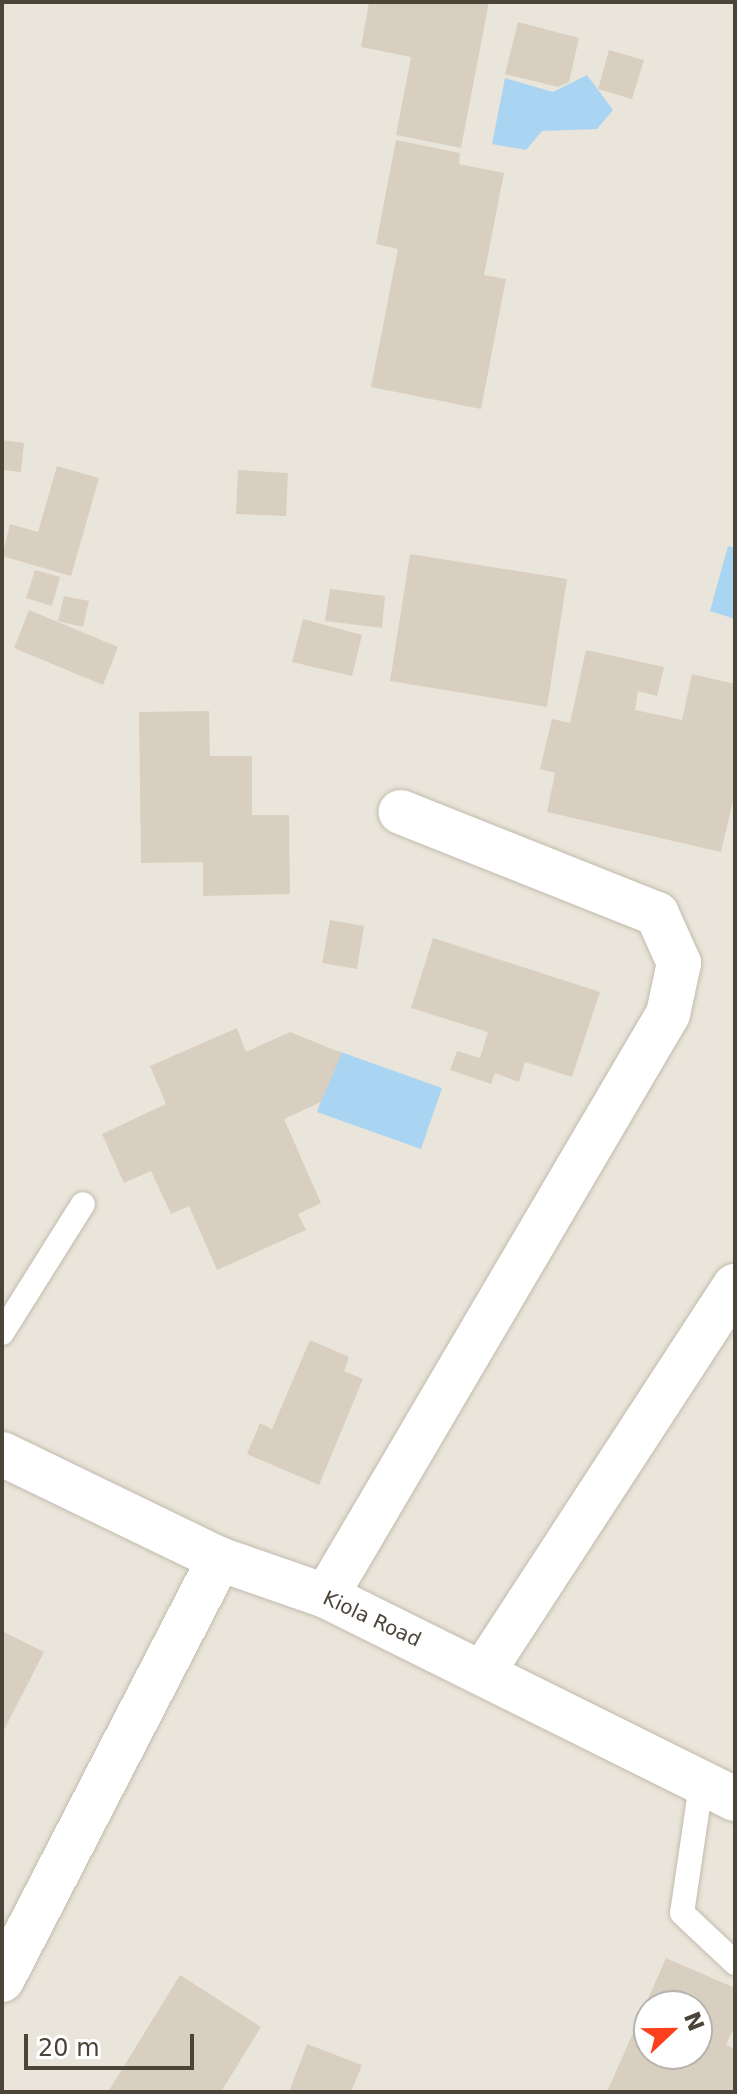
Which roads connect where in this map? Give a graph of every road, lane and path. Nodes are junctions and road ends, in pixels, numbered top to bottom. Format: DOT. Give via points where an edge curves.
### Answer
graph roads {
  1 [pos="401,812"];
  2 [pos="83,1204"];
  3 [pos="735,1286"];
  4 [pos="2,1333"];
  5 [pos="2,1454"];
  6 [pos="219,1559"];
  7 [pos="326,1596"];
  8 [pos="483,1672"];
  9 [pos="718,1792"];
  10 [pos="735,1963"];
  11 [pos="2,1980"];
  1 -- 7 [label="street" via="657,914 679,963 668,1014 630,1083"];
  2 -- 4 [label="lane"];
  3 -- 8 [label="street"];
  5 -- 6 [label="street, Kiola Road"];
  6 -- 7 [label="street, Kiola Road"];
  6 -- 11 [label="street"];
  7 -- 8 [label="street, Kiola Road"];
  8 -- 9 [label="street, Kiola Road"];
  9 -- 10 [label="lane" via="682,1913"];
}
